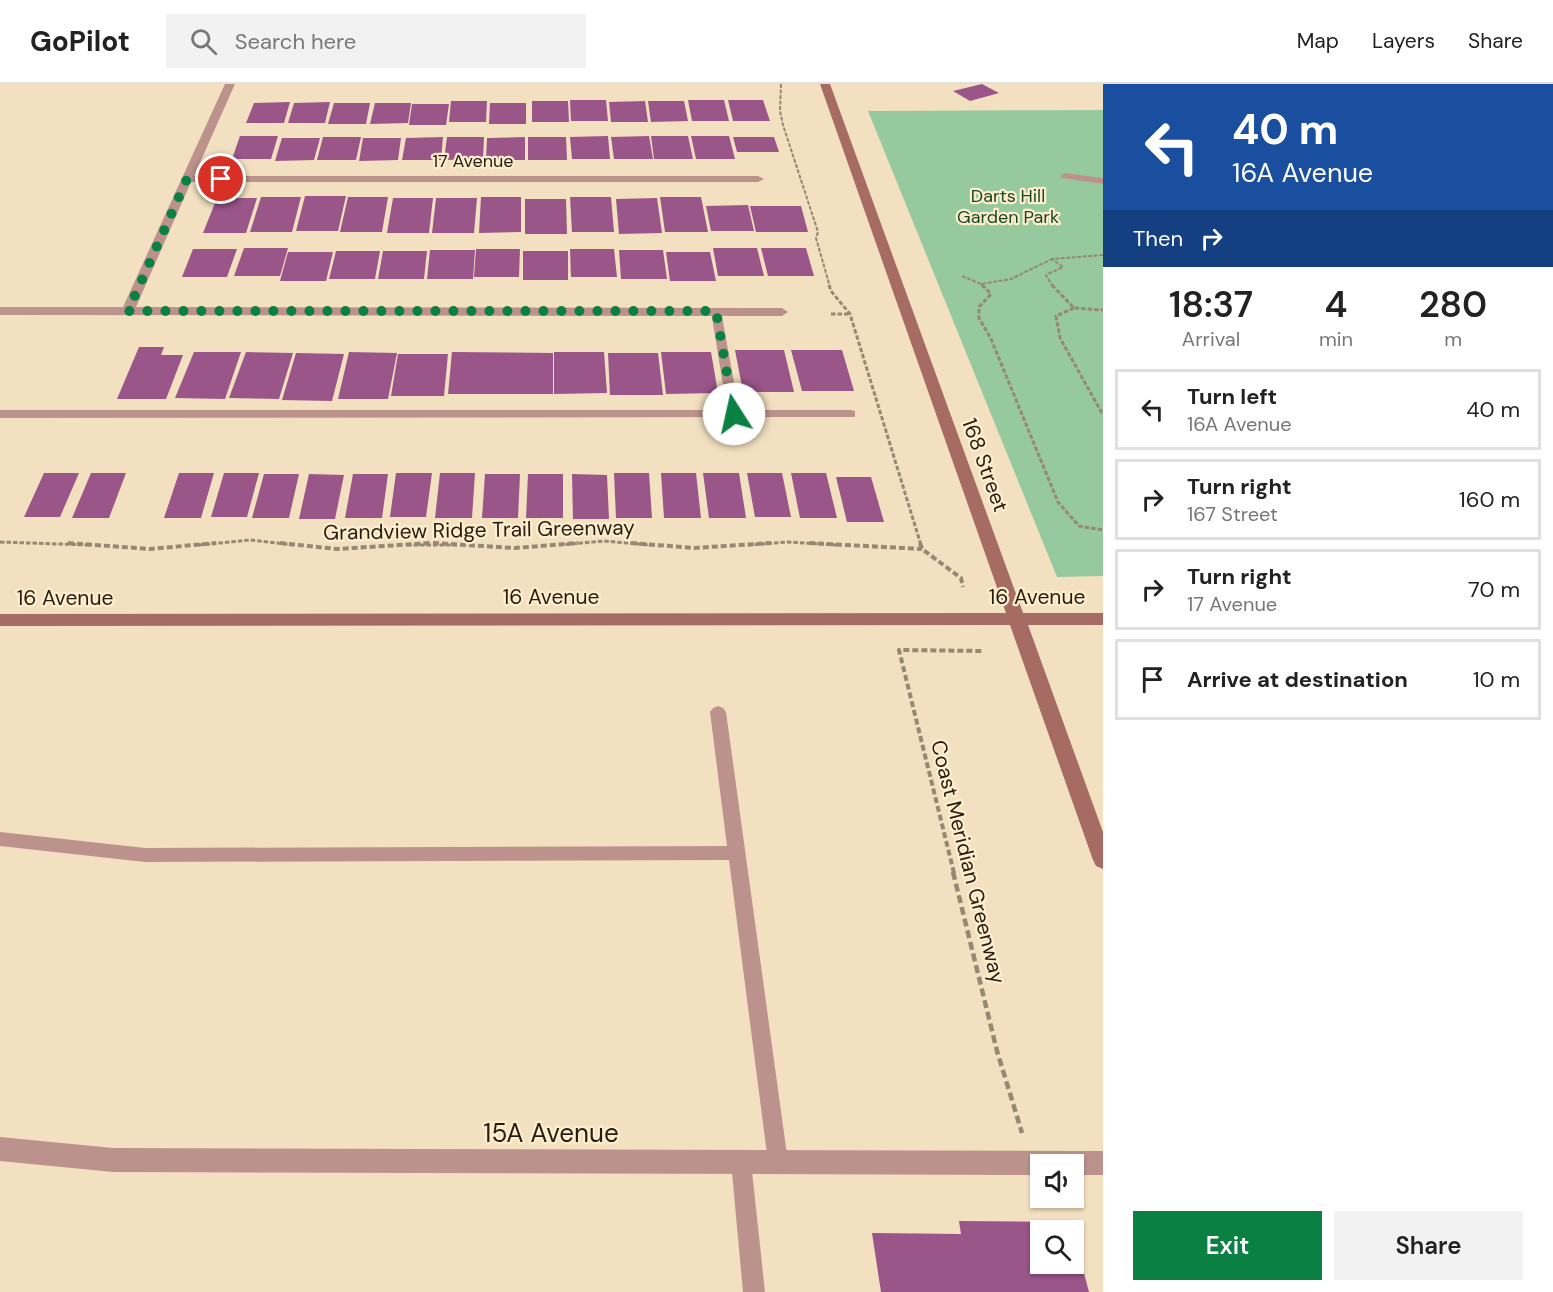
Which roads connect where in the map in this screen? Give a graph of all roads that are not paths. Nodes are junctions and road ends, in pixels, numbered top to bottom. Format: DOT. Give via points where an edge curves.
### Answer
graph roads {
  1 [pos="230,84"];
  2 [pos="825,84"];
  3 [pos="1065,176"];
  4 [pos="187,179"];
  5 [pos="758,179"];
  6 [pos="1103,181"];
  7 [pos="0,311"];
  8 [pos="128,311"];
  9 [pos="716,311"];
  10 [pos="782,312"];
  11 [pos="0,414"];
  12 [pos="734,414"];
  13 [pos="850,414"];
  14 [pos="1103,619"];
  15 [pos="0,620"];
  16 [pos="1017,620"];
  17 [pos="718,712"];
  18 [pos="0,839"];
  19 [pos="737,853"];
  20 [pos="1103,860"];
  21 [pos="0,1149"];
  22 [pos="741,1162"];
  23 [pos="778,1162"];
  24 [pos="1103,1163"];
  25 [pos="754,1292"];
  1 -- 4 [label="street"];
  2 -- 16 [label="main road, 168 Street"];
  3 -- 6 [label="lane"];
  4 -- 5 [label="street, 17 Avenue"];
  4 -- 8 [label="street"];
  7 -- 8 [label="street"];
  8 -- 9 [label="street"];
  9 -- 10 [label="street"];
  9 -- 12 [label="lane"];
  11 -- 12 [label="lane"];
  12 -- 13 [label="lane"];
  14 -- 16 [label="main road, 16 Avenue"];
  15 -- 16 [label="main road, 16 Avenue"];
  16 -- 20 [label="main road, 168 Street"];
  17 -- 19 [label="lane"];
  18 -- 19 [label="lane" via="145,855"];
  19 -- 23 [label="lane"];
  21 -- 22 [label="street, 15A Avenue" via="112,1160"];
  22 -- 23 [label="street, 15A Avenue"];
  22 -- 25 [label="lane"];
  23 -- 24 [label="street, 15A Avenue"];
}
